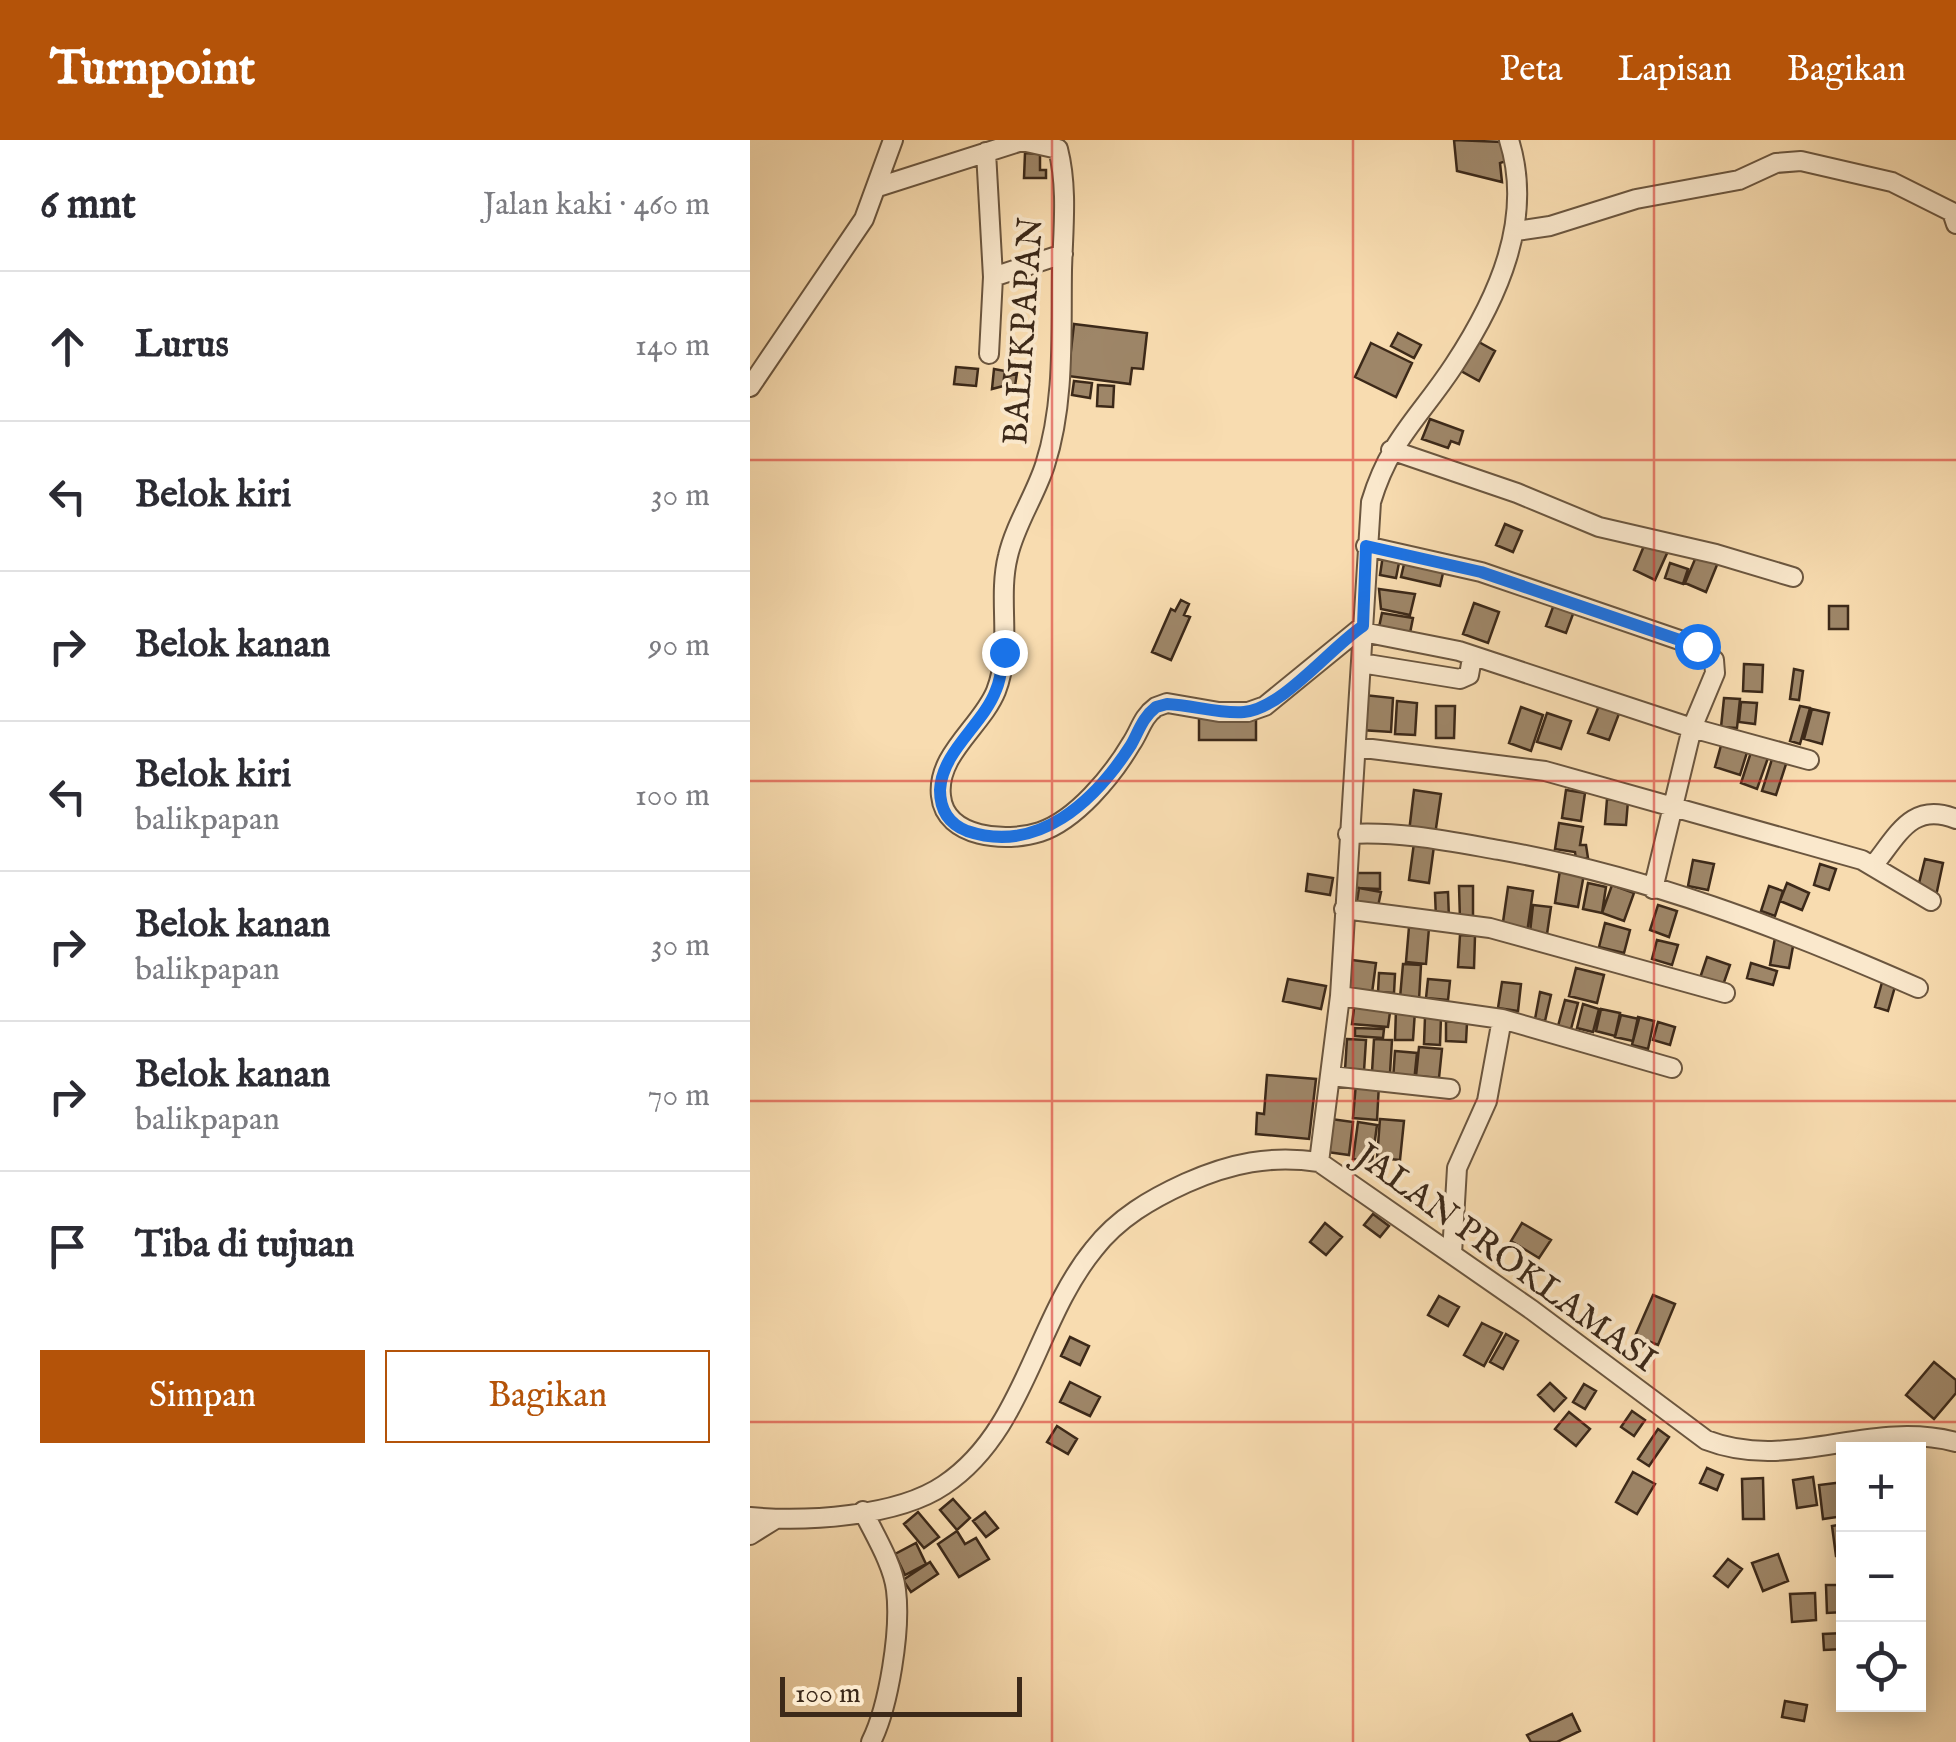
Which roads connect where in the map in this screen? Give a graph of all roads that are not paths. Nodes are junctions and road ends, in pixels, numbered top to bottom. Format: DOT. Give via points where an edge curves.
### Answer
graph roads {
  1 [pos="893,140"];
  2 [pos="1509,140"];
  3 [pos="986,152"];
  4 [pos="878,187"];
  5 [pos="1956,224"];
  6 [pos="1516,231"];
  7 [pos="1063,254"];
  8 [pos="993,276"];
  9 [pos="989,354"];
  10 [pos="750,387"];
  11 [pos="1391,450"];
  12 [pos="1366,546"];
  13 [pos="1793,578"];
  14 [pos="1363,629"];
  15 [pos="1472,658"];
  16 [pos="1361,664"];
  17 [pos="1692,728"];
  18 [pos="1356,747"];
  19 [pos="1809,760"];
  20 [pos="1674,806"];
  21 [pos="1956,819"];
  22 [pos="1348,834"];
  23 [pos="1873,866"];
  24 [pos="1653,888"];
  25 [pos="1931,900"];
  26 [pos="1344,909"];
  27 [pos="1918,988"];
  28 [pos="1725,993"];
  29 [pos="1340,996"];
  30 [pos="1502,1019"];
  31 [pos="1672,1068"];
  32 [pos="1332,1076"];
  33 [pos="1450,1089"];
  34 [pos="1319,1162"];
  35 [pos="1452,1254"];
  36 [pos="1956,1442"];
  37 [pos="863,1511"];
  38 [pos="750,1518"];
  39 [pos="774,1520"];
  40 [pos="750,1535"];
  41 [pos="871,1742"];
  1 -- 4 [label="street"];
  2 -- 6 [label="street" via="1520,198"];
  3 -- 4 [label="street, BALIKPAPAN"];
  3 -- 7 [label="street, BALIKPAPAN" via="1022,141 1058,149"];
  3 -- 8 [label="street"];
  4 -- 10 [label="street" via="835,265"];
  5 -- 6 [label="street" via="1952,212 1892,182 1801,161"];
  6 -- 11 [label="street" via="1453,366"];
  7 -- 8 [label="street"];
  7 -- 14 [label="street, BALIKPAPAN" via="1056,422 1006,559 1004,652 996,691 944,771 940,792 954,826 978,834 1038,833 1087,798 1147,714 1167,704 1220,712 1264,706"];
  8 -- 9 [label="street"];
  11 -- 12 [label="street" via="1372,502"];
  11 -- 13 [label="street" via="1599,527"];
  12 -- 14 [label="street"];
  12 -- 17 [label="street" via="1481,572 1707,652 1716,673"];
  14 -- 15 [label="street"];
  14 -- 16 [label="street"];
  15 -- 16 [label="street" via="1470,675 1460,679"];
  15 -- 17 [label="street"];
  16 -- 18 [label="street"];
  17 -- 19 [label="street"];
  17 -- 20 [label="street"];
  18 -- 20 [label="street" via="1545,771"];
  18 -- 22 [label="street"];
  20 -- 23 [label="street"];
  20 -- 24 [label="street"];
  21 -- 23 [label="street" via="1923,813"];
  22 -- 24 [label="street" via="1415,834 1565,861"];
  22 -- 26 [label="street"];
  23 -- 25 [label="street"];
  24 -- 27 [label="street" via="1784,928"];
  26 -- 28 [label="street" via="1490,928"];
  26 -- 29 [label="street"];
  29 -- 30 [label="street"];
  29 -- 32 [label="street"];
  30 -- 31 [label="street"];
  30 -- 35 [label="street" via="1487,1101 1458,1168"];
  32 -- 33 [label="street"];
  32 -- 34 [label="street"];
  34 -- 35 [label="street, JALAN PROKLAMASI"];
  34 -- 37 [label="street, JALAN PROKLAMASI" via="1253,1159 1206,1174 1129,1214 1093,1250 977,1458 916,1499"];
  35 -- 36 [label="street, JALAN PROKLAMASI" via="1706,1440 1734,1451 1765,1455 1893,1434"];
  37 -- 39 [label="street, JALAN PROKLAMASI"];
  37 -- 41 [label="street" via="896,1589 890,1682"];
  38 -- 39 [label="street, JALAN PROKLAMASI"];
  39 -- 40 [label="street"];
}
